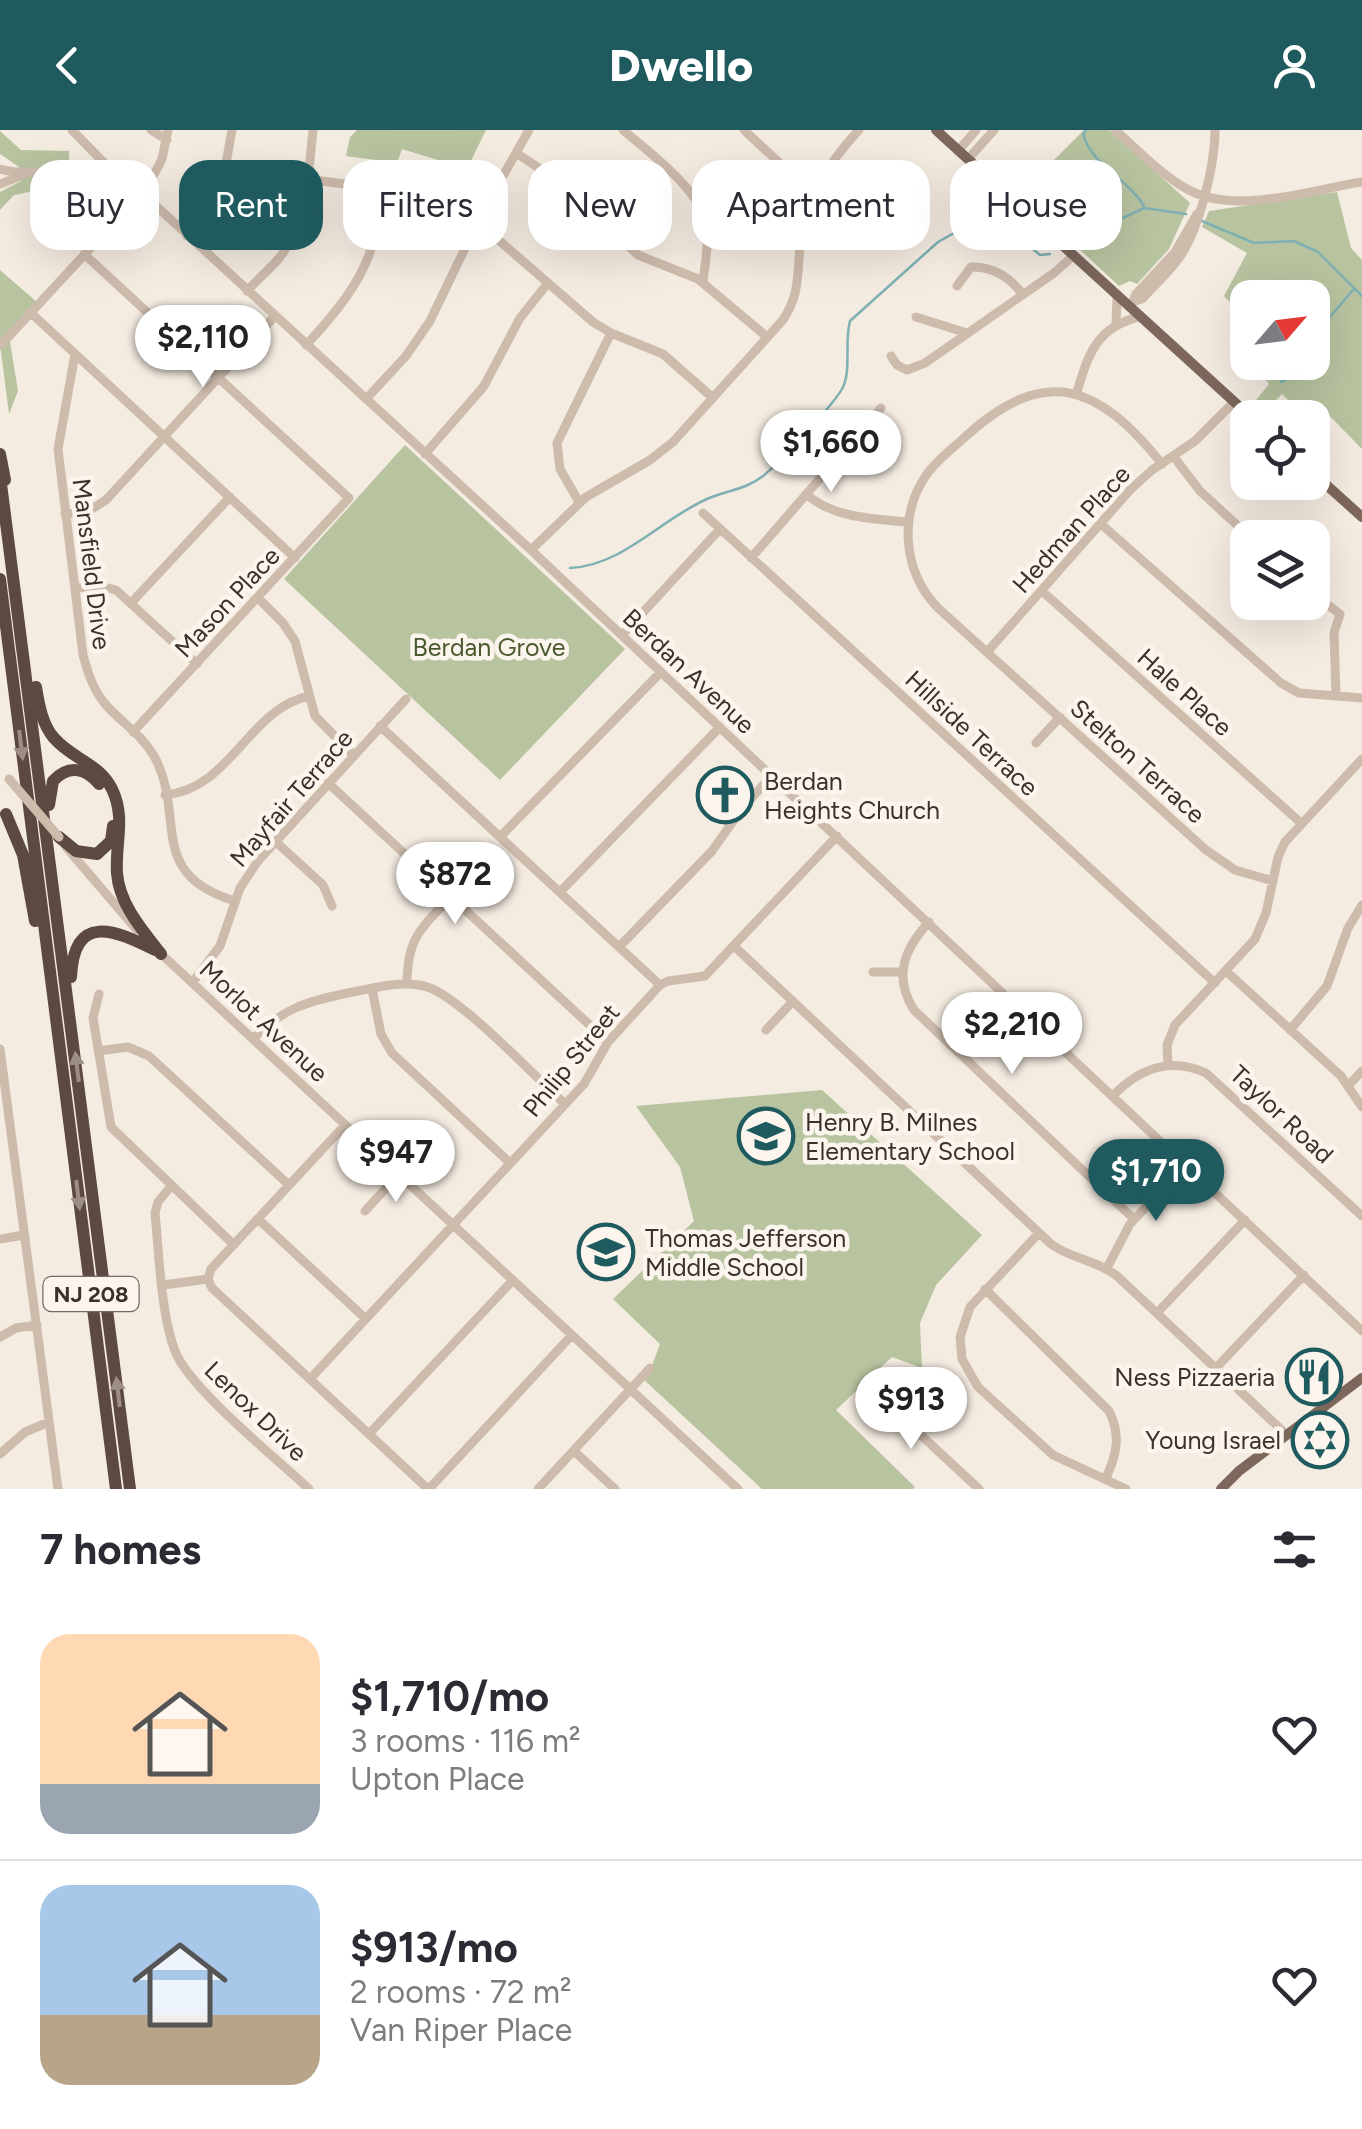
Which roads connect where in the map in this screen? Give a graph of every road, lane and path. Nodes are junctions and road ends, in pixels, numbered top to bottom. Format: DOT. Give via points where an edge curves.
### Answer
graph roads {
  1 [pos="72,130"];
  2 [pos="151,130"];
  3 [pos="232,130"];
  4 [pos="313,130"];
  5 [pos="529,130"];
  6 [pos="623,130"];
  7 [pos="744,130"];
  8 [pos="859,130"];
  9 [pos="936,130"];
  10 [pos="976,130"];
  11 [pos="994,130"];
  12 [pos="1115,130"];
  13 [pos="1215,130"];
  14 [pos="168,135"];
  15 [pos="958,150"];
  16 [pos="516,153"];
  17 [pos="968,159"];
  18 [pos="101,160"];
  19 [pos="227,160"];
  20 [pos="309,160"];
  21 [pos="776,160"];
  22 [pos="832,160"];
  23 [pos="159,165"];
  24 [pos="508,167"];
  25 [pos="0,169"];
  26 [pos="30,172"];
  27 [pos="30,173"];
  28 [pos="1362,182"];
  29 [pos="0,184"];
  30 [pos="1204,196"];
  31 [pos="159,209"];
  32 [pos="179,228"];
  33 [pos="508,246"];
  34 [pos="88,250"];
  35 [pos="203,250"];
  36 [pos="285,250"];
  37 [pos="372,250"];
  38 [pos="464,250"];
  39 [pos="800,250"];
  40 [pos="84,254"];
  41 [pos="1073,256"];
  42 [pos="548,282"];
  43 [pos="703,282"];
  44 [pos="956,286"];
  45 [pos="248,291"];
  46 [pos="1023,295"];
  47 [pos="1117,298"];
  48 [pos="1132,304"];
  49 [pos="30,312"];
  50 [pos="275,316"];
  51 [pos="1138,317"];
  52 [pos="916,318"];
  53 [pos="1116,322"];
  54 [pos="611,333"];
  55 [pos="967,334"];
  56 [pos="767,336"];
  57 [pos="306,345"];
  58 [pos="0,346"];
  59 [pos="75,354"];
  60 [pos="890,356"];
  61 [pos="218,378"];
  62 [pos="1076,395"];
  63 [pos="712,398"];
  64 [pos="366,399"];
  65 [pos="1232,400"];
  66 [pos="1230,406"];
  67 [pos="881,408"];
  68 [pos="164,436"];
  69 [pos="0,454"];
  70 [pos="425,454"];
  71 [pos="1174,457"];
  72 [pos="1162,464"];
  73 [pos="0,476"];
  74 [pos="1330,488"];
  75 [pos="806,494"];
  76 [pos="230,496"];
  77 [pos="579,502"];
  78 [pos="702,513"];
  79 [pos="66,514"];
  80 [pos="1362,517"];
  81 [pos="1231,520"];
  82 [pos="908,522"];
  83 [pos="1100,524"];
  84 [pos="720,528"];
  85 [pos="531,550"];
  86 [pos="295,558"];
  87 [pos="752,558"];
  88 [pos="0,579"];
  89 [pos="74,588"];
  90 [pos="1042,591"];
  91 [pos="258,598"];
  92 [pos="131,603"];
  93 [pos="1330,606"];
  94 [pos="622,636"];
  95 [pos="988,651"];
  96 [pos="197,664"];
  97 [pos="661,672"];
  98 [pos="309,696"];
  99 [pos="1336,696"];
  100 [pos="1362,698"];
  101 [pos="406,699"];
  102 [pos="1060,717"];
  103 [pos="380,726"];
  104 [pos="720,728"];
  105 [pos="133,732"];
  106 [pos="1036,743"];
  107 [pos="354,756"];
  108 [pos="1362,759"];
  109 [pos="0,770"];
  110 [pos="772,775"];
  111 [pos="328,784"];
  112 [pos="165,795"];
  113 [pos="3,810"];
  114 [pos="1301,823"];
  115 [pos="837,836"];
  116 [pos="58,837"];
  117 [pos="500,837"];
  118 [pos="275,841"];
  119 [pos="51,872"];
  120 [pos="1272,881"];
  121 [pos="560,892"];
  122 [pos="450,896"];
  123 [pos="235,901"];
  124 [pos="1362,905"];
  125 [pos="332,906"];
  126 [pos="929,922"];
  127 [pos="734,946"];
  128 [pos="619,947"];
  129 [pos="161,954"];
  130 [pos="1226,971"];
  131 [pos="874,972"];
  132 [pos="902,972"];
  133 [pos="192,983"];
  134 [pos="1215,983"];
  135 [pos="406,984"];
  136 [pos="660,985"];
  137 [pos="372,989"];
  138 [pos="98,994"];
  139 [pos="793,1002"];
  140 [pos="766,1030"];
  141 [pos="1290,1030"];
  142 [pos="72,1031"];
  143 [pos="253,1039"];
  144 [pos="608,1042"];
  145 [pos="0,1050"];
  146 [pos="98,1050"];
  147 [pos="1168,1065"];
  148 [pos="1362,1072"];
  149 [pos="1349,1085"];
  150 [pos="1112,1096"];
  151 [pos="66,1098"];
  152 [pos="565,1104"];
  153 [pos="1362,1108"];
  154 [pos="346,1124"];
  155 [pos="13,1148"];
  156 [pos="0,1150"];
  157 [pos="510,1163"];
  158 [pos="1186,1165"];
  159 [pos="398,1174"];
  160 [pos="171,1186"];
  161 [pos="289,1186"];
  162 [pos="364,1211"];
  163 [pos="1362,1216"];
  164 [pos="258,1219"];
  165 [pos="1134,1219"];
  166 [pos="1245,1220"];
  167 [pos="453,1224"];
  168 [pos="1039,1233"];
  169 [pos="24,1235"];
  170 [pos="0,1239"];
  171 [pos="234,1245"];
  172 [pos="1107,1268"];
  173 [pos="1304,1276"];
  174 [pos="208,1279"];
  175 [pos="513,1280"];
  176 [pos="164,1285"];
  177 [pos="986,1290"];
  178 [pos="1157,1313"];
  179 [pos="366,1319"];
  180 [pos="37,1325"];
  181 [pos="1362,1330"];
  182 [pos="572,1334"];
  183 [pos="0,1337"];
  184 [pos="650,1368"];
  185 [pos="1216,1368"];
  186 [pos="310,1378"];
  187 [pos="1362,1378"];
  188 [pos="868,1386"];
  189 [pos="631,1389"];
  190 [pos="49,1422"];
  191 [pos="369,1434"];
  192 [pos="1287,1435"];
  193 [pos="574,1451"];
  194 [pos="0,1454"];
  195 [pos="1106,1478"];
  196 [pos="977,1488"];
  197 [pos="58,1489"];
  198 [pos="116,1489"];
  199 [pos="130,1489"];
  200 [pos="310,1489"];
  201 [pos="428,1489"];
  202 [pos="538,1489"];
  203 [pos="615,1489"];
  204 [pos="738,1489"];
  205 [pos="1126,1489"];
  206 [pos="1221,1489"];
  1 -- 18 [label="street, Berdan Avenue"];
  2 -- 14 [label="street"];
  3 -- 19 [label="street"];
  4 -- 20 [label="street"];
  5 -- 16 [label="street"];
  6 -- 43 [label="street" via="701,208 708,239"];
  7 -- 21 [label="street"];
  8 -- 22 [label="street"];
  9 -- 15 [label="main road"];
  10 -- 15 [label="street"];
  11 -- 17 [label="street"];
  12 -- 30 [label="street"];
  13 -- 30 [label="street"];
  14 -- 23 [label="street"];
  15 -- 17 [label="main road"];
  16 -- 24 [label="street"];
  16 -- 43 [label="street" via="638,255"];
  17 -- 41 [label="main road"];
  25 -- 26 [label="street"];
  27 -- 29 [label="street"];
  28 -- 30 [label="street" via="1241,202"];
  30 -- 48 [label="street" via="1175,252"];
  31 -- 32 [label="street, Berdan Avenue"];
  33 -- 42 [label="street"];
  34 -- 40 [label="street"];
  35 -- 45 [label="street, Berdan Avenue"];
  36 -- 45 [label="street"];
  37 -- 57 [label="street" via="337,312"];
  38 -- 64 [label="street" via="418,341"];
  39 -- 56 [label="street" via="795,300"];
  40 -- 49 [label="street"];
  40 -- 61 [label="street"];
  41 -- 46 [label="street"];
  41 -- 47 [label="main road"];
  42 -- 54 [label="street"];
  42 -- 70 [label="street" via="484,386"];
  43 -- 56 [label="street"];
  44 -- 46 [label="street" via="971,267 980,267 1010,279"];
  45 -- 50 [label="street, Berdan Avenue"];
  46 -- 55 [label="street"];
  47 -- 48 [label="main road"];
  47 -- 53 [label="street"];
  48 -- 51 [label="main road"];
  49 -- 58 [label="street"];
  49 -- 59 [label="street"];
  50 -- 57 [label="street, Berdan Avenue"];
  50 -- 61 [label="street"];
  51 -- 53 [label="street"];
  51 -- 65 [label="main road"];
  52 -- 55 [label="street"];
  53 -- 62 [label="street" via="1091,353"];
  54 -- 63 [label="street" via="663,354"];
  54 -- 77 [label="street" via="558,443 560,469"];
  55 -- 60 [label="street" via="907,370"];
  56 -- 63 [label="street"];
  57 -- 64 [label="street, Berdan Avenue"];
  59 -- 68 [label="street"];
  59 -- 79 [label="street, Mansfield Drive" via="58,448"];
  61 -- 68 [label="street"];
  61 -- 86 [label="street, Mason Place" via="349,498"];
  62 -- 72 [label="street" via="1116,414"];
  62 -- 82 [label="street" via="1034,394 997,408 928,472"];
  63 -- 77 [label="street" via="662,451"];
  64 -- 70 [label="street, Berdan Avenue"];
  66 -- 71 [label="street, Hedman Place"];
  67 -- 75 [label="street"];
  68 -- 76 [label="street"];
  68 -- 79 [label="street" via="100,505"];
  69 -- 129 [label="highway" via="41,712 54,738 112,788 121,818 120,888"];
  70 -- 85 [label="street, Berdan Avenue"];
  71 -- 72 [label="street, Hedman Place"];
  71 -- 81 [label="street"];
  72 -- 83 [label="street, Hedman Place"];
  73 -- 119 [label="highway, NJ 208"];
  74 -- 80 [label="main road"];
  75 -- 82 [label="street" via="833,511"];
  75 -- 87 [label="street"];
  76 -- 86 [label="street"];
  76 -- 92 [label="street"];
  77 -- 85 [label="street"];
  78 -- 84 [label="street, Hillside Terrace"];
  79 -- 89 [label="street, Mansfield Drive"];
  82 -- 95 [label="street, Stelton Terrace" via="908,548 921,586"];
  83 -- 90 [label="street, Hedman Place"];
  83 -- 99 [label="street" via="1281,683 1300,693"];
  84 -- 87 [label="street, Hillside Terrace"];
  84 -- 94 [label="street"];
  85 -- 94 [label="street, Berdan Avenue"];
  86 -- 91 [label="street, Mason Place"];
  87 -- 134 [label="street, Hillside Terrace"];
  88 -- 151 [label="highway, NJ 208, one-way"];
  89 -- 92 [label="street" via="110,588"];
  89 -- 105 [label="street, Mansfield Drive" via="89,676"];
  90 -- 95 [label="street, Hedman Place"];
  90 -- 114 [label="street, Hale Place"];
  91 -- 96 [label="street, Mason Place"];
  91 -- 98 [label="street" via="295,641"];
  92 -- 96 [label="street"];
  93 -- 99 [label="street" via="1340,614 1334,633"];
  94 -- 97 [label="street, Berdan Avenue"];
  95 -- 102 [label="street, Stelton Terrace"];
  96 -- 105 [label="street, Mason Place"];
  97 -- 104 [label="street, Berdan Avenue"];
  97 -- 117 [label="street"];
  98 -- 107 [label="street" via="320,724"];
  98 -- 112 [label="street" via="278,709 206,782"];
  99 -- 100 [label="street"];
  101 -- 103 [label="street, Mayfair Terrace"];
  102 -- 106 [label="street"];
  102 -- 120 [label="street, Stelton Terrace" via="1220,862"];
  103 -- 107 [label="street, Mayfair Terrace"];
  103 -- 117 [label="street"];
  104 -- 110 [label="street, Berdan Avenue"];
  104 -- 121 [label="street"];
  105 -- 112 [label="street, Mansfield Drive" via="154,755"];
  107 -- 111 [label="street, Mayfair Terrace"];
  108 -- 114 [label="street"];
  109 -- 116 [label="street, Morlot Avenue, bridge"];
  110 -- 115 [label="street, Berdan Avenue"];
  110 -- 128 [label="street" via="712,851"];
  111 -- 118 [label="street, Mayfair Terrace"];
  111 -- 122 [label="street"];
  112 -- 123 [label="street, Mansfield Drive" via="184,869 205,890"];
  113 -- 151 [label="highway" via="26,867"];
  114 -- 120 [label="street"];
  115 -- 126 [label="street, Berdan Avenue"];
  115 -- 127 [label="street"];
  116 -- 119 [label="highway" via="90,855 111,841 108,801 83,770 67,770 50,786"];
  116 -- 129 [label="street, Morlot Avenue"];
  117 -- 121 [label="street"];
  118 -- 123 [label="street, Mayfair Terrace"];
  118 -- 125 [label="street" via="323,886"];
  119 -- 142 [label="highway, NJ 208"];
  120 -- 130 [label="street" via="1262,926"];
  121 -- 128 [label="street"];
  122 -- 135 [label="street" via="414,937"];
  122 -- 144 [label="street"];
  123 -- 133 [label="street, Mayfair Terrace" via="220,946"];
  124 -- 141 [label="street" via="1326,986"];
  126 -- 132 [label="street" via="910,944"];
  126 -- 150 [label="street, Berdan Avenue"];
  127 -- 136 [label="street" via="705,976"];
  127 -- 139 [label="street"];
  128 -- 136 [label="street"];
  129 -- 133 [label="street, Morlot Avenue"];
  129 -- 142 [label="highway" via="112,930 86,936 72,960"];
  130 -- 134 [label="street"];
  130 -- 141 [label="street"];
  131 -- 132 [label="street"];
  132 -- 165 [label="street" via="920,1018"];
  133 -- 143 [label="street, Morlot Avenue"];
  134 -- 147 [label="street" via="1171,1032"];
  135 -- 137 [label="street"];
  135 -- 152 [label="street" via="450,998"];
  136 -- 144 [label="street, Philip Street"];
  137 -- 143 [label="street" via="301,1004"];
  137 -- 157 [label="street" via="392,1053"];
  138 -- 146 [label="street"];
  139 -- 140 [label="street"];
  139 -- 168 [label="street"];
  141 -- 149 [label="street"];
  199 -- 142 [label="highway, NJ 208, one-way"];
  143 -- 154 [label="street, Morlot Avenue"];
  144 -- 152 [label="street, Philip Street" via="590,1077"];
  145 -- 155 [label="street"];
  146 -- 160 [label="street" via="111,1127"];
  146 -- 161 [label="street" via="128,1047 149,1056"];
  147 -- 150 [label="street" via="1146,1070"];
  147 -- 163 [label="street, Taylor Road" via="1195,1068 1219,1081"];
  148 -- 149 [label="street"];
  149 -- 153 [label="street"];
  150 -- 158 [label="street, Berdan Avenue"];
  151 -- 198 [label="highway, NJ 208, one-way"];
  152 -- 157 [label="street, Philip Street"];
  154 -- 159 [label="street, Morlot Avenue"];
  154 -- 161 [label="street"];
  155 -- 156 [label="street"];
  155 -- 169 [label="street"];
  157 -- 167 [label="street, Philip Street"];
  158 -- 165 [label="street"];
  158 -- 166 [label="street, Berdan Avenue"];
  159 -- 162 [label="street"];
  159 -- 167 [label="street, Morlot Avenue"];
  160 -- 171 [label="street"];
  160 -- 176 [label="street, Lenox Drive" via="154,1213"];
  161 -- 164 [label="street"];
  164 -- 171 [label="street"];
  164 -- 179 [label="street"];
  165 -- 172 [label="street"];
  166 -- 173 [label="street, Berdan Avenue"];
  166 -- 178 [label="street"];
  167 -- 175 [label="street, Morlot Avenue"];
  167 -- 179 [label="street, Philip Street"];
  168 -- 172 [label="street" via="1058,1250"];
  168 -- 177 [label="street"];
  169 -- 170 [label="street"];
  169 -- 180 [label="street"];
  171 -- 174 [label="street"];
  172 -- 178 [label="street"];
  173 -- 181 [label="street, Berdan Avenue"];
  173 -- 185 [label="street"];
  174 -- 176 [label="street"];
  174 -- 186 [label="street"];
  175 -- 182 [label="street, Morlot Avenue"];
  175 -- 191 [label="street"];
  176 -- 200 [label="street, Lenox Drive" via="171,1341 186,1373"];
  177 -- 195 [label="street" via="1109,1410 1117,1448"];
  177 -- 195 [label="street" via="965,1316 960,1337 970,1378 1052,1455"];
  178 -- 185 [label="street"];
  179 -- 186 [label="street, Philip Street"];
  180 -- 183 [label="street"];
  180 -- 190 [label="street"];
  182 -- 189 [label="street, Morlot Avenue"];
  182 -- 201 [label="street"];
  184 -- 189 [label="street"];
  185 -- 192 [label="street"];
  186 -- 191 [label="street"];
  187 -- 192 [label="main road"];
  188 -- 196 [label="street"];
  189 -- 193 [label="street"];
  189 -- 204 [label="street, Morlot Avenue"];
  190 -- 194 [label="street"];
  190 -- 197 [label="street"];
  191 -- 201 [label="street"];
  192 -- 206 [label="main road"];
  193 -- 202 [label="street"];
  193 -- 203 [label="street"];
  195 -- 205 [label="street"];
}
